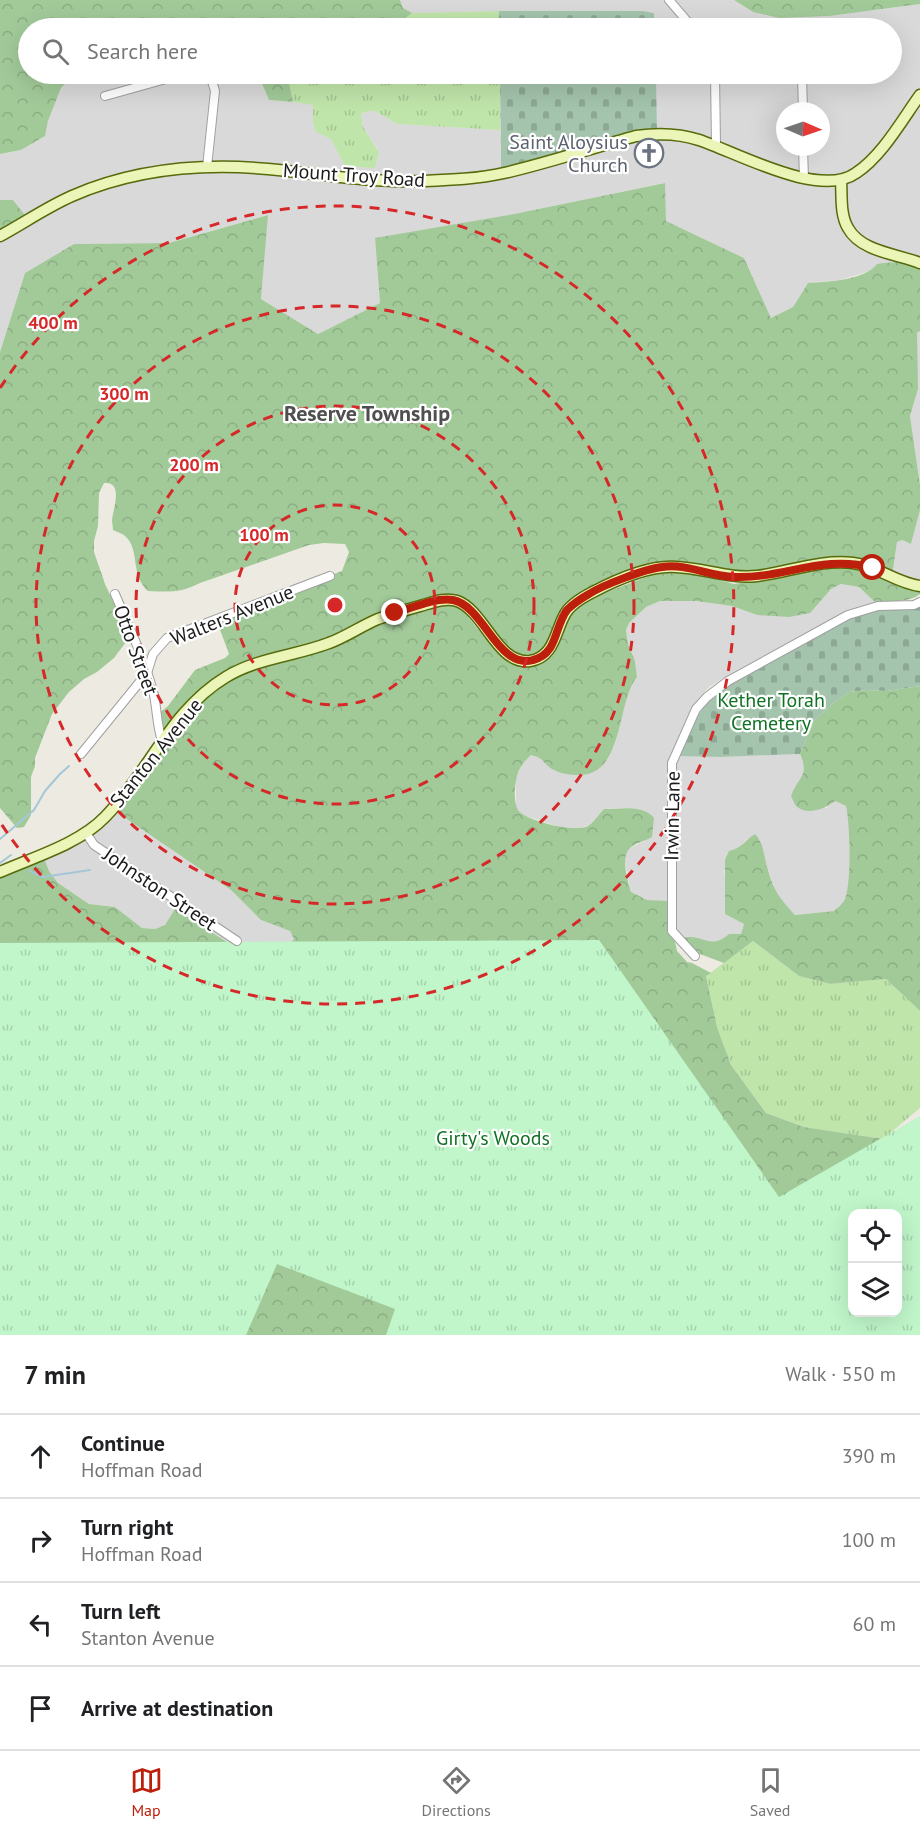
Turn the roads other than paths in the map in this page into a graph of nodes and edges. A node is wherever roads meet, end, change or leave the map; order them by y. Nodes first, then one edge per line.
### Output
1 (669, 0) edge
2 (684, 18) edge
3 (148, 84) edge
4 (213, 84) edge
5 (715, 84) edge
6 (802, 84) edge
7 (920, 95) edge
8 (105, 96) dead end
9 (803, 102) edge
10 (716, 146) junction
11 (803, 156) edge
12 (207, 166) junction
13 (804, 180) junction
14 (841, 181) junction
15 (0, 236) edge
16 (920, 263) edge
17 (330, 576) dead end
18 (920, 586) edge
19 (115, 594) dead end
20 (920, 602) edge
21 (147, 673) junction
22 (162, 741) junction
23 (81, 754) dead end
24 (86, 833) junction
25 (0, 872) edge
26 (237, 941) dead end
27 (695, 956) dead end

1 - 2 street
3 - 8 street
4 - 12 street
5 - 10 street
6 - 9 street
7 - 14 street
10 - 12 street, Mount Troy Road
10 - 13 street, Mount Troy Road
11 - 13 street
12 - 15 street, Mount Troy Road
13 - 14 street, Mount Troy Road
14 - 16 street
17 - 21 street, Walters Avenue
18 - 22 street, Stanton Avenue
19 - 21 street, Otto Street
20 - 27 street, Irwin Lane
21 - 22 street, Otto Street
21 - 23 street, Walters Avenue
22 - 24 street, Stanton Avenue
24 - 25 street, Stanton Avenue
24 - 26 street, Johnston Street

